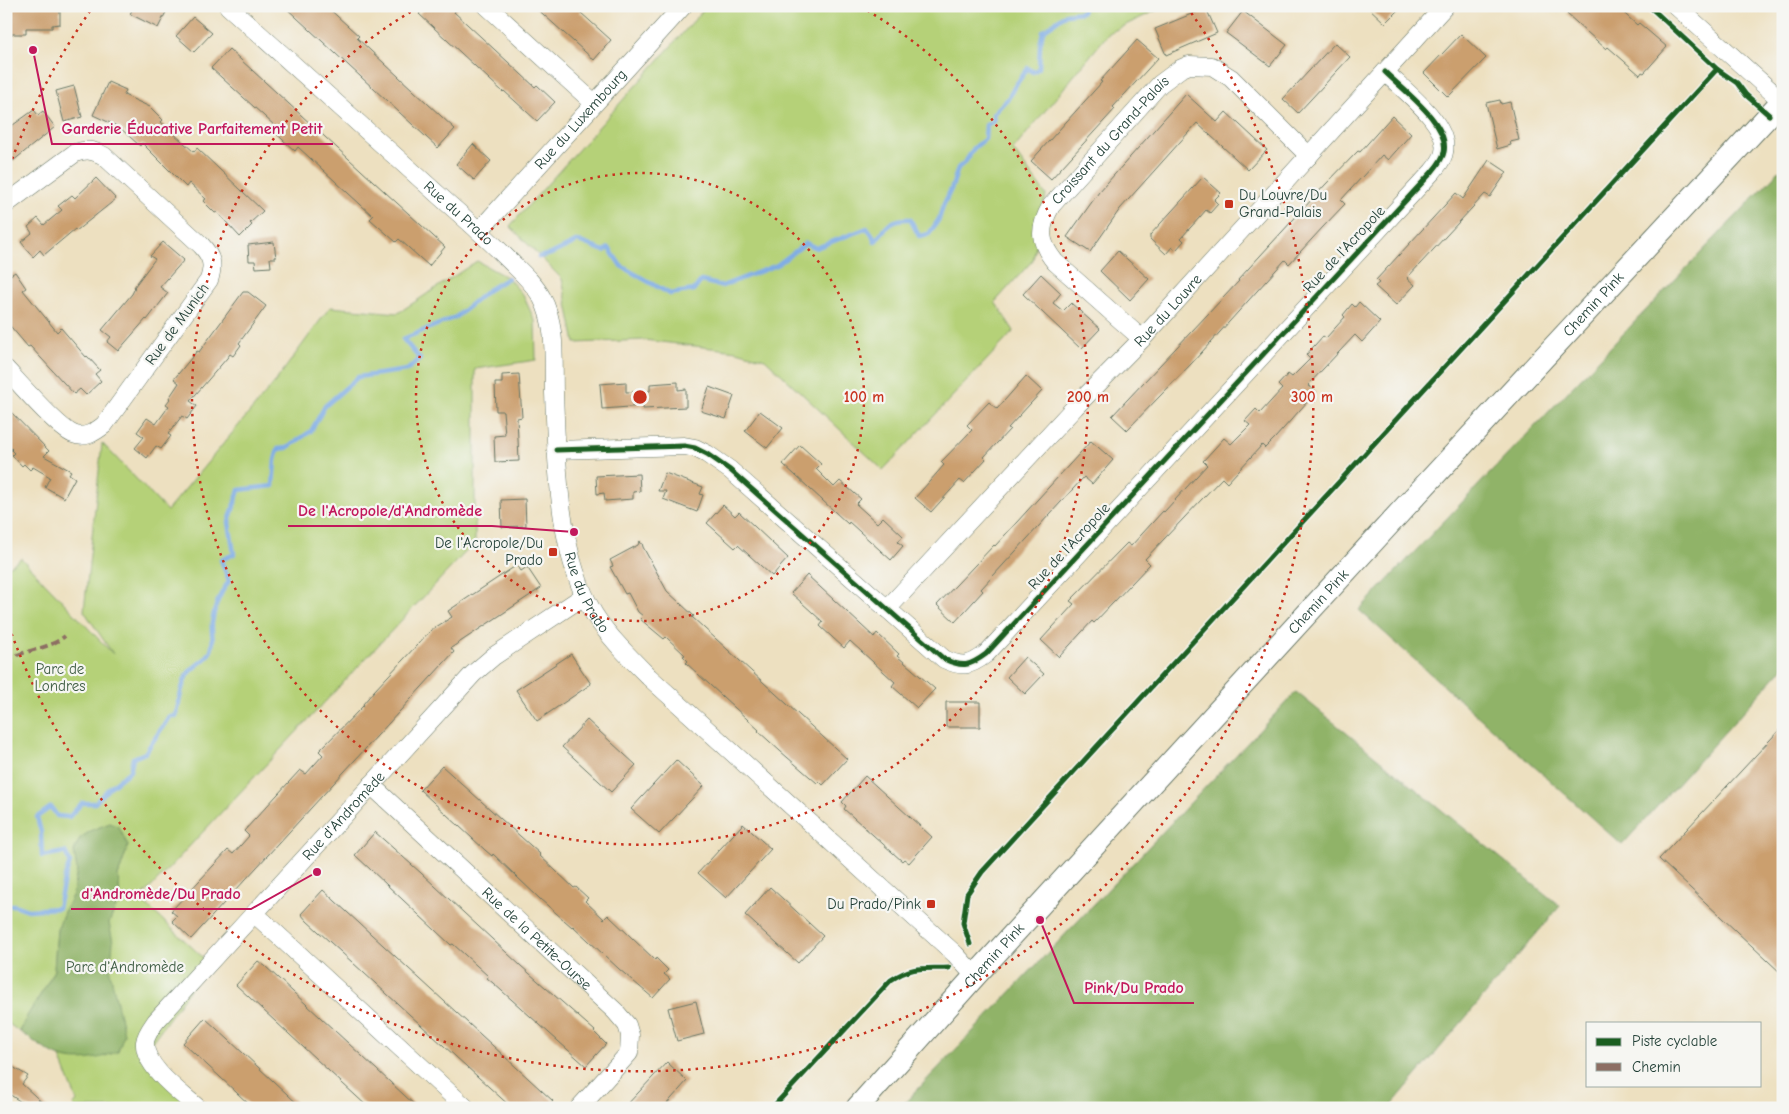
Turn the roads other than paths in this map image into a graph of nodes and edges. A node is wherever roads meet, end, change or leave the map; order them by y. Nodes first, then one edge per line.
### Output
1 (228, 6) edge
2 (486, 6) edge
3 (682, 6) edge
4 (1445, 6) edge
5 (1676, 6) edge
6 (1384, 72) junction
7 (1782, 100) edge
8 (594, 103) junction
9 (1309, 156) junction
10 (6, 204) edge
11 (479, 231) junction
12 (1142, 339) junction
13 (6, 369) edge
14 (556, 450) junction
15 (584, 596) junction
16 (887, 610) junction
17 (371, 785) junction
18 (255, 914) junction
19 (975, 976) junction
20 (198, 1108) edge
21 (466, 1108) edge
22 (579, 1108) edge
23 (857, 1108) edge

1 - 11 street, Rue du Prado
2 - 8 street
3 - 8 street, Rue du Luxembourg
4 - 6 street, Rue du Louvre
5 - 7 street
6 - 9 street, Rue du Louvre
6 - 16 street, Rue de l'Acropole
7 - 19 main road, Chemin Pink
8 - 11 street, Rue du Luxembourg
9 - 12 street, Rue du Louvre
9 - 12 street, Croissant du Grand-Palais
10 - 13 street, Rue de Munich
11 - 14 street, Rue du Prado
12 - 16 street, Rue du Louvre
14 - 15 street, Rue du Prado
14 - 16 street, Rue de l'Acropole
15 - 17 street, Rue d'Andromède
15 - 19 street, Rue du Prado
17 - 18 street, Rue d'Andromède
17 - 22 street, Rue de la Petite-Ourse
18 - 20 street, Rue d'Andromède
18 - 21 street
19 - 23 main road, Chemin Pink

